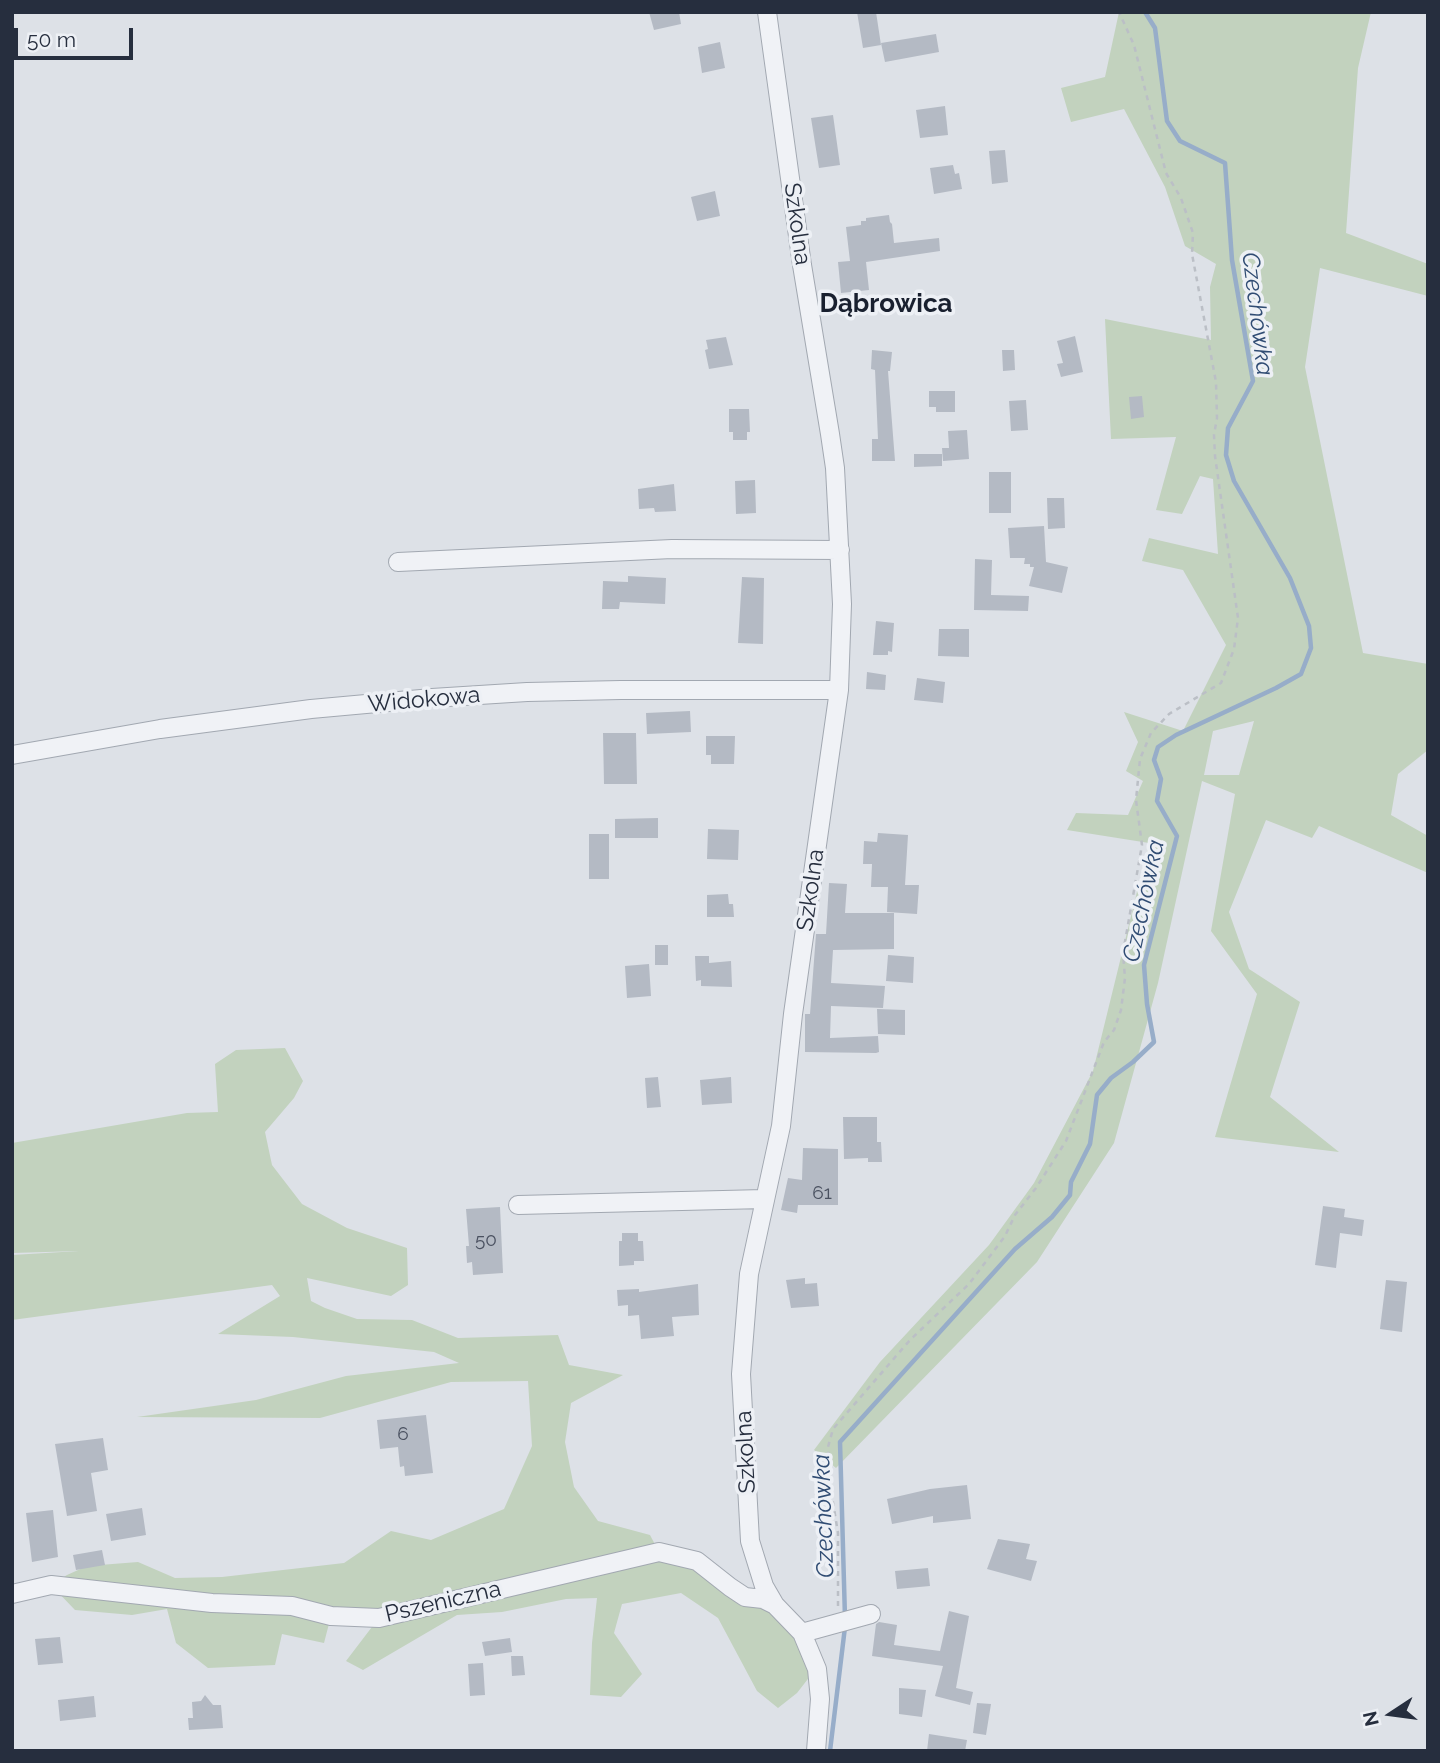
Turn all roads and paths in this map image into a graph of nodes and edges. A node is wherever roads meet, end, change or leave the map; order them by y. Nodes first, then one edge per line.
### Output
1 (767, 12) edge
2 (1119, 12) edge
3 (840, 550) junction
4 (398, 562) dead end
5 (839, 690) junction
6 (12, 755) edge
7 (764, 1199) junction
8 (518, 1205) dead end
9 (12, 1594) edge
10 (775, 1605) junction
11 (871, 1614) dead end
12 (836, 1623) junction
13 (802, 1633) junction
14 (816, 1751) edge

1 - 3 street, Szkolna
2 - 12 path
3 - 4 street
3 - 5 street, Szkolna
5 - 6 street, Widokowa
5 - 7 street, Szkolna
7 - 8 street
7 - 10 street, Szkolna
9 - 10 street, Pszeniczna
10 - 13 street, Szkolna
11 - 12 street
12 - 13 street
13 - 14 street, Szkolna

